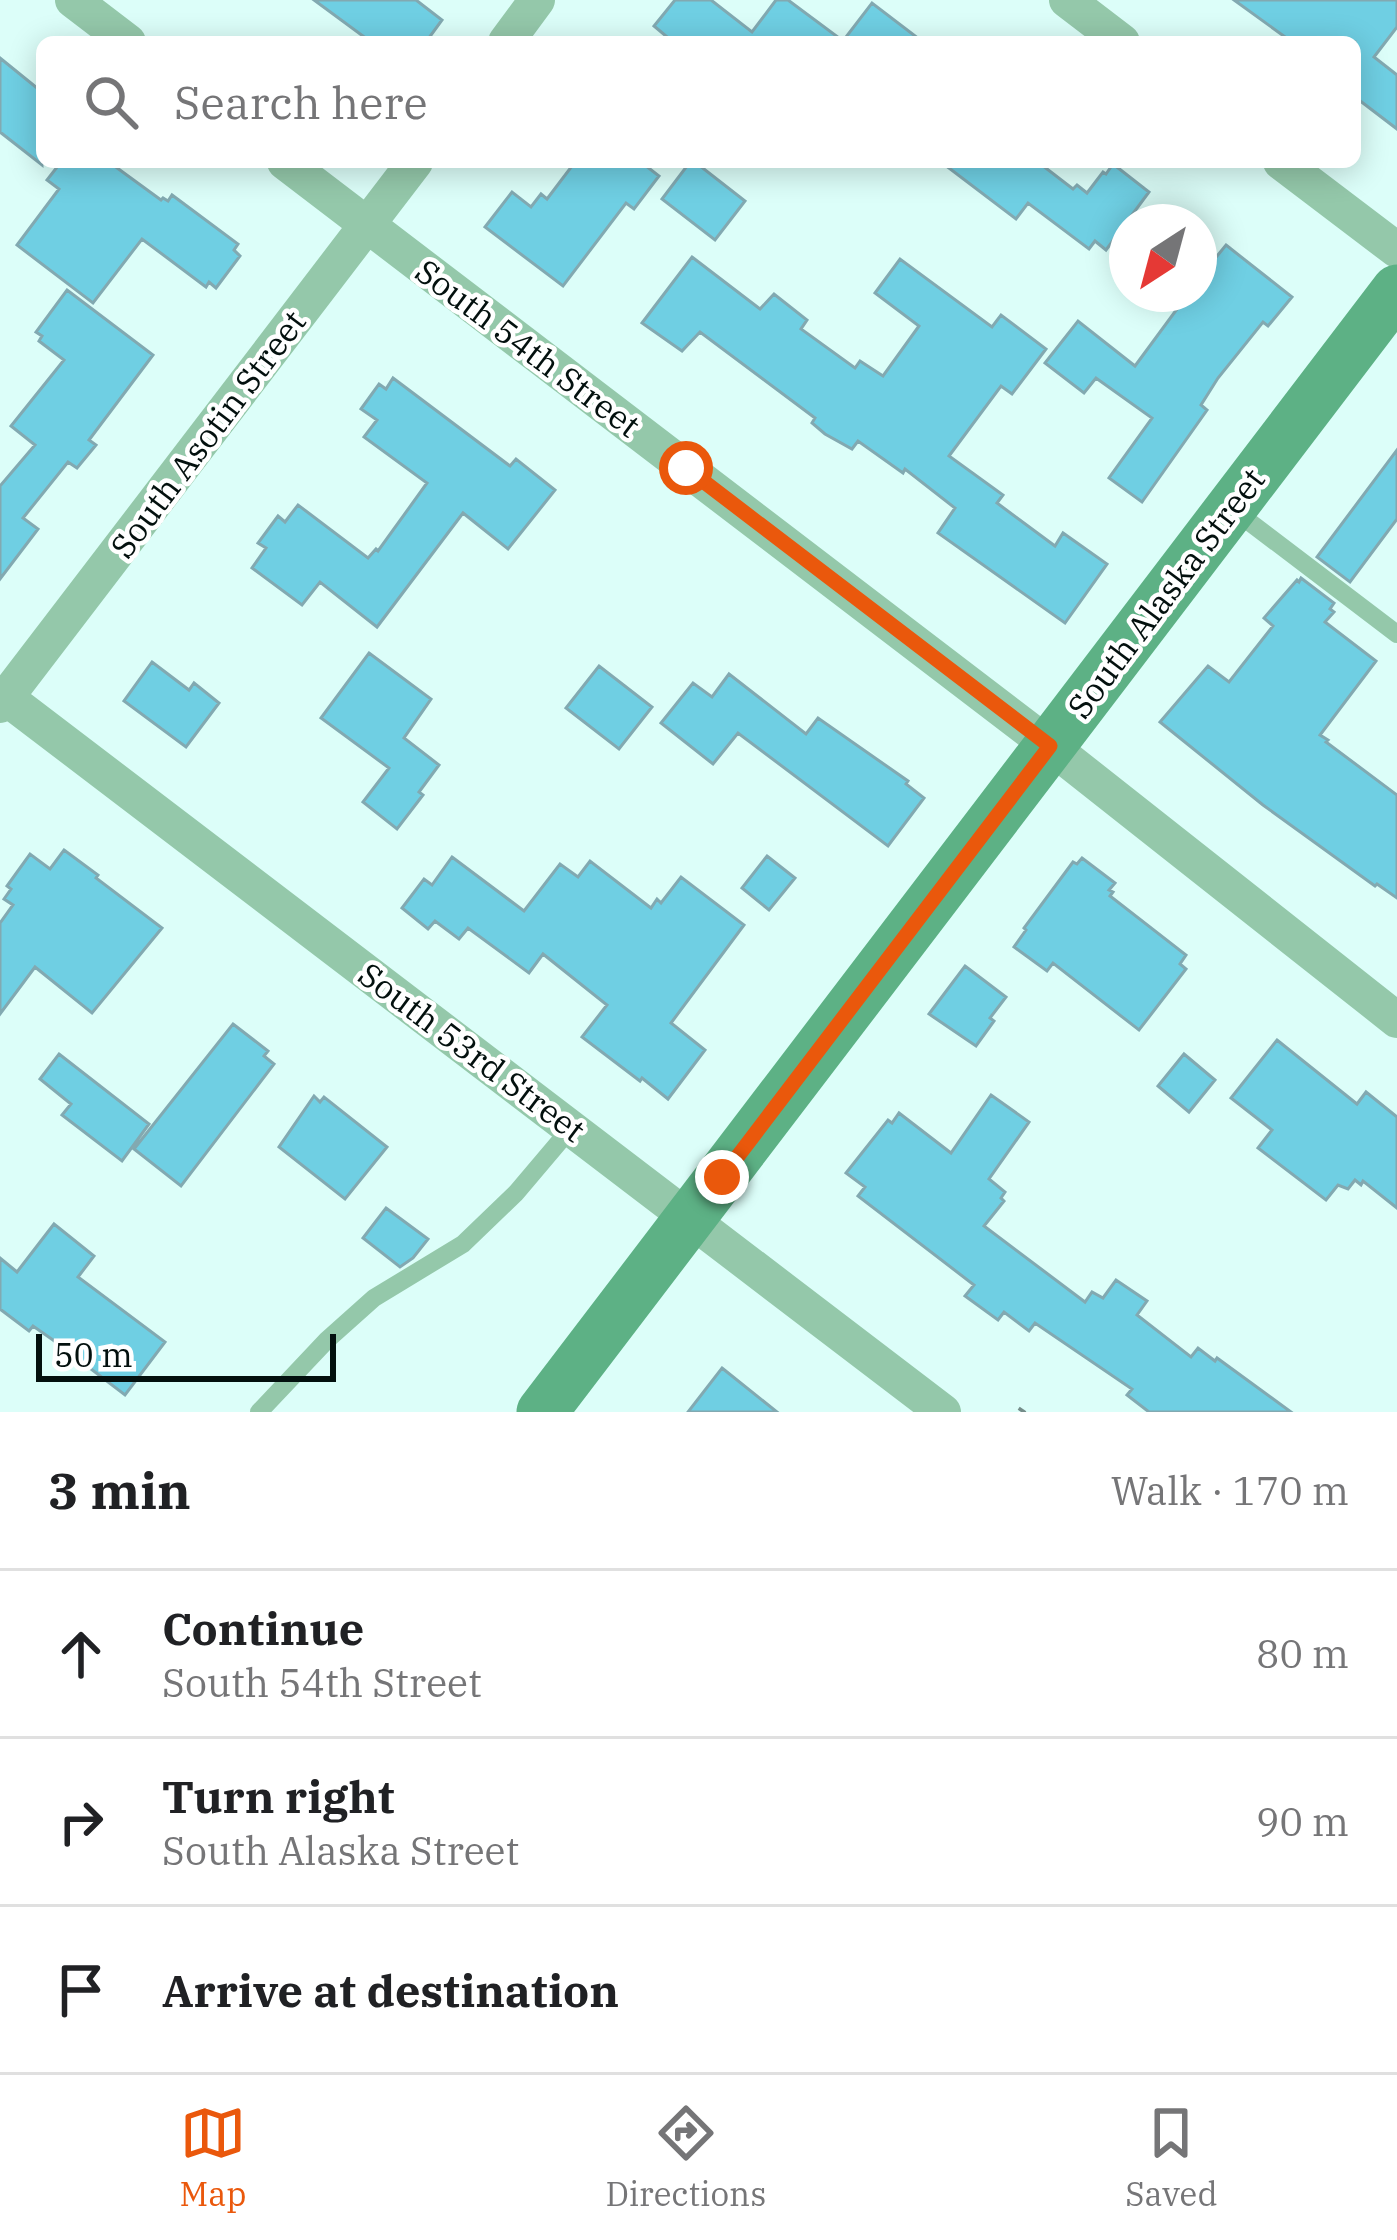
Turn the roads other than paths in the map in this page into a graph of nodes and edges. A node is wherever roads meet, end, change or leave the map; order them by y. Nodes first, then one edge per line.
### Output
1 (73, 0) edge
2 (537, 0) edge
3 (1067, 0) edge
4 (120, 36) edge
5 (510, 36) edge
6 (1114, 36) edge
7 (293, 168) edge
8 (411, 168) edge
9 (1288, 168) edge
10 (368, 225) junction
11 (1397, 250) edge
12 (1397, 290) edge
13 (1231, 508) junction
14 (1397, 634) edge
15 (2, 699) edge
16 (1050, 746) junction
17 (1397, 1020) edge
18 (572, 1128) junction
19 (690, 1219) junction
20 (259, 1412) edge
21 (542, 1412) edge
22 (943, 1412) edge

1 - 4 street
2 - 5 street
3 - 6 street
7 - 10 street, South 54th Street
8 - 10 street, South Asotin Street
9 - 11 street
10 - 15 street, South Asotin Street
10 - 16 street, South 54th Street
12 - 13 street, South Alaska Street
13 - 14 lane
13 - 16 street, South Alaska Street
15 - 18 street, South 53rd Street
16 - 17 street, South 54th Street
16 - 19 street, South Alaska Street
18 - 19 street, South 53rd Street
18 - 20 lane
19 - 21 street, South Alaska Street
19 - 22 street, South 53rd Street

